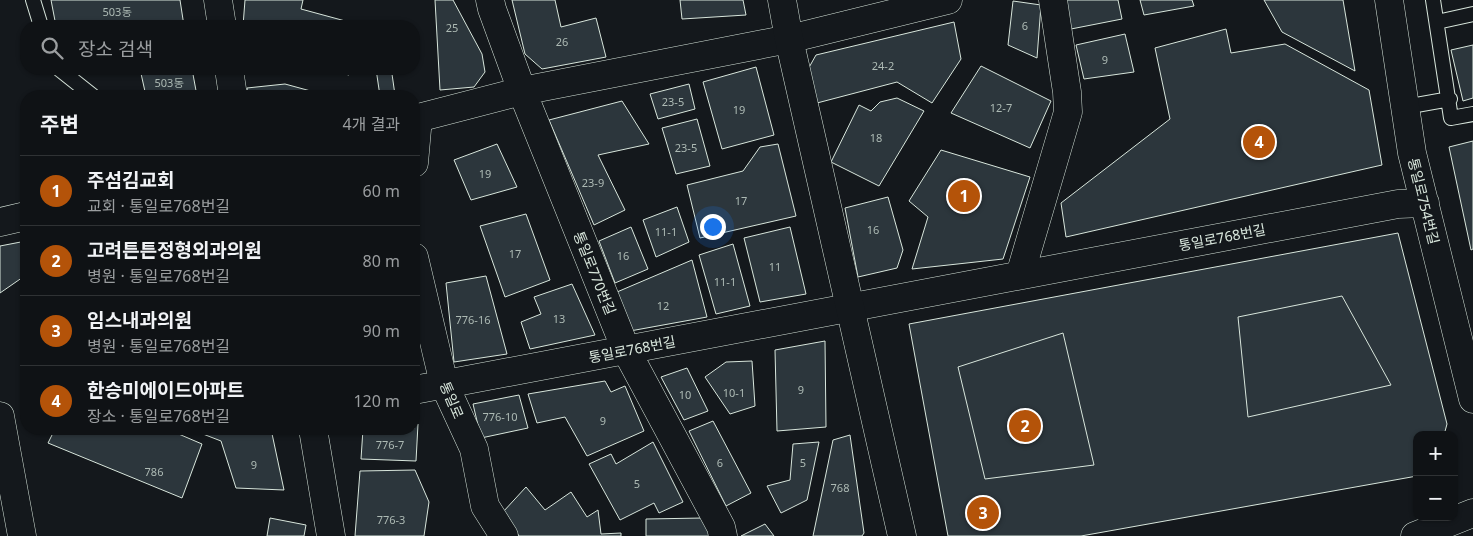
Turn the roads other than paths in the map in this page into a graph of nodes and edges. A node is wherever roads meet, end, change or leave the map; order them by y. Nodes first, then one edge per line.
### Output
1 (33, 0) edge
2 (218, 0) edge
3 (490, 0) edge
4 (782, 0) edge
5 (948, 0) edge
6 (1052, 0) edge
7 (1389, 0) edge
8 (1433, 0) edge
9 (1473, 14) edge
10 (39, 20) edge
11 (221, 20) edge
12 (1437, 22) junction
13 (789, 39) junction
14 (67, 75) edge
15 (230, 75) edge
16 (85, 90) edge
17 (232, 90) edge
18 (522, 91) junction
19 (1450, 99) junction
20 (1405, 107) junction
21 (1473, 114) edge
22 (420, 117) edge
23 (1425, 203) junction
24 (20, 217) edge
25 (0, 222) edge
26 (1020, 275) junction
27 (420, 283) edge
28 (850, 307) junction
29 (626, 350) junction
30 (444, 384) junction
31 (420, 389) edge
32 (1473, 399) edge
33 (0, 416) edge
34 (313, 435) edge
35 (1473, 513) edge
36 (22, 536) edge
37 (330, 536) edge
38 (504, 536) edge
39 (723, 536) edge
40 (902, 536) edge
41 (1415, 536) edge

1 - 10 lane
2 - 11 street
3 - 18 street, 통일로770번길
4 - 13 street
5 - 13 street
6 - 26 street
7 - 20 street, 통일로754번길
8 - 12 lane
9 - 12 lane
12 - 19 lane
13 - 18 street
13 - 28 street
14 - 16 lane
15 - 17 street
18 - 22 street
18 - 29 street, 통일로770번길
19 - 20 lane
19 - 21 lane
20 - 23 street, 통일로754번길
23 - 26 street, 통일로768번길
23 - 32 street, 통일로754번길
24 - 25 street
26 - 28 street, 통일로768번길
27 - 30 street, 통일로
28 - 29 street, 통일로768번길
28 - 40 street
29 - 30 street, 통일로768번길
29 - 39 street, 통일로770번길
30 - 31 street, 통일로768번길
30 - 38 street, 통일로
33 - 36 street
34 - 37 street
35 - 41 street

